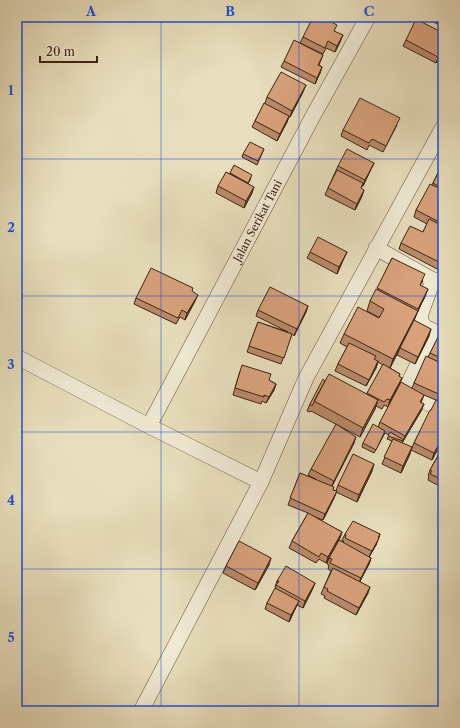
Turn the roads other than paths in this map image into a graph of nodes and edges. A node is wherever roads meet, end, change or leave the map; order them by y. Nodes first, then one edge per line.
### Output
1 (368, 17) edge
2 (443, 127) edge
3 (376, 248) junction
4 (438, 280) edge
5 (438, 334) edge
6 (17, 357) edge
7 (443, 411) edge
8 (149, 426) junction
9 (257, 480) junction
10 (141, 711) edge

1 - 8 street, Jalan Serikat Tani
2 - 3 street
3 - 4 street
3 - 9 street
4 - 5 street
5 - 7 street
6 - 8 street
8 - 9 street
9 - 10 street

